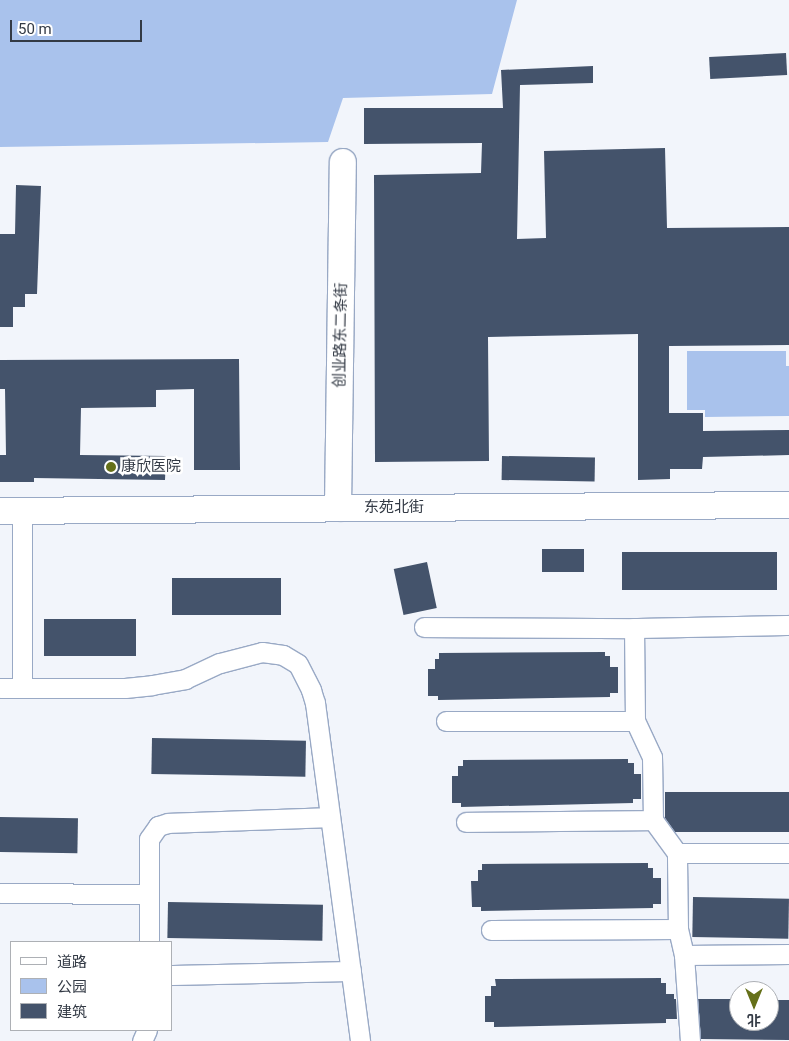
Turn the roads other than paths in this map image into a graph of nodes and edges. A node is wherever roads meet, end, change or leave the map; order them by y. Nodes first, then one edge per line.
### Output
1 (343, 162) dead end
2 (789, 505) edge
3 (338, 508) junction
4 (11, 511) edge
5 (789, 625) edge
6 (424, 627) dead end
7 (634, 628) junction
8 (0, 688) edge
9 (22, 688) junction
10 (446, 721) dead end
11 (635, 721) junction
12 (330, 817) junction
13 (653, 820) junction
14 (466, 822) dead end
15 (677, 853) junction
16 (789, 853) edge
17 (0, 893) edge
18 (149, 894) junction
19 (678, 929) junction
20 (491, 930) dead end
21 (149, 941) edge
22 (789, 954) edge
23 (684, 955) junction
24 (351, 971) junction
25 (172, 975) edge
26 (360, 1041) edge
27 (690, 1041) edge

1 - 3 main road, 创业路东二条街
2 - 3 main road, 东苑北街
3 - 4 main road, 东苑北街
4 - 9 street
5 - 7 street
6 - 7 street
7 - 11 street
8 - 9 street
9 - 12 street
10 - 11 street
11 - 13 street
12 - 18 street
12 - 24 street
13 - 14 street
13 - 15 street
15 - 16 street
15 - 19 street
17 - 18 street
18 - 21 street
19 - 20 street
19 - 23 street
22 - 23 street
23 - 27 street
24 - 25 street
24 - 26 street

